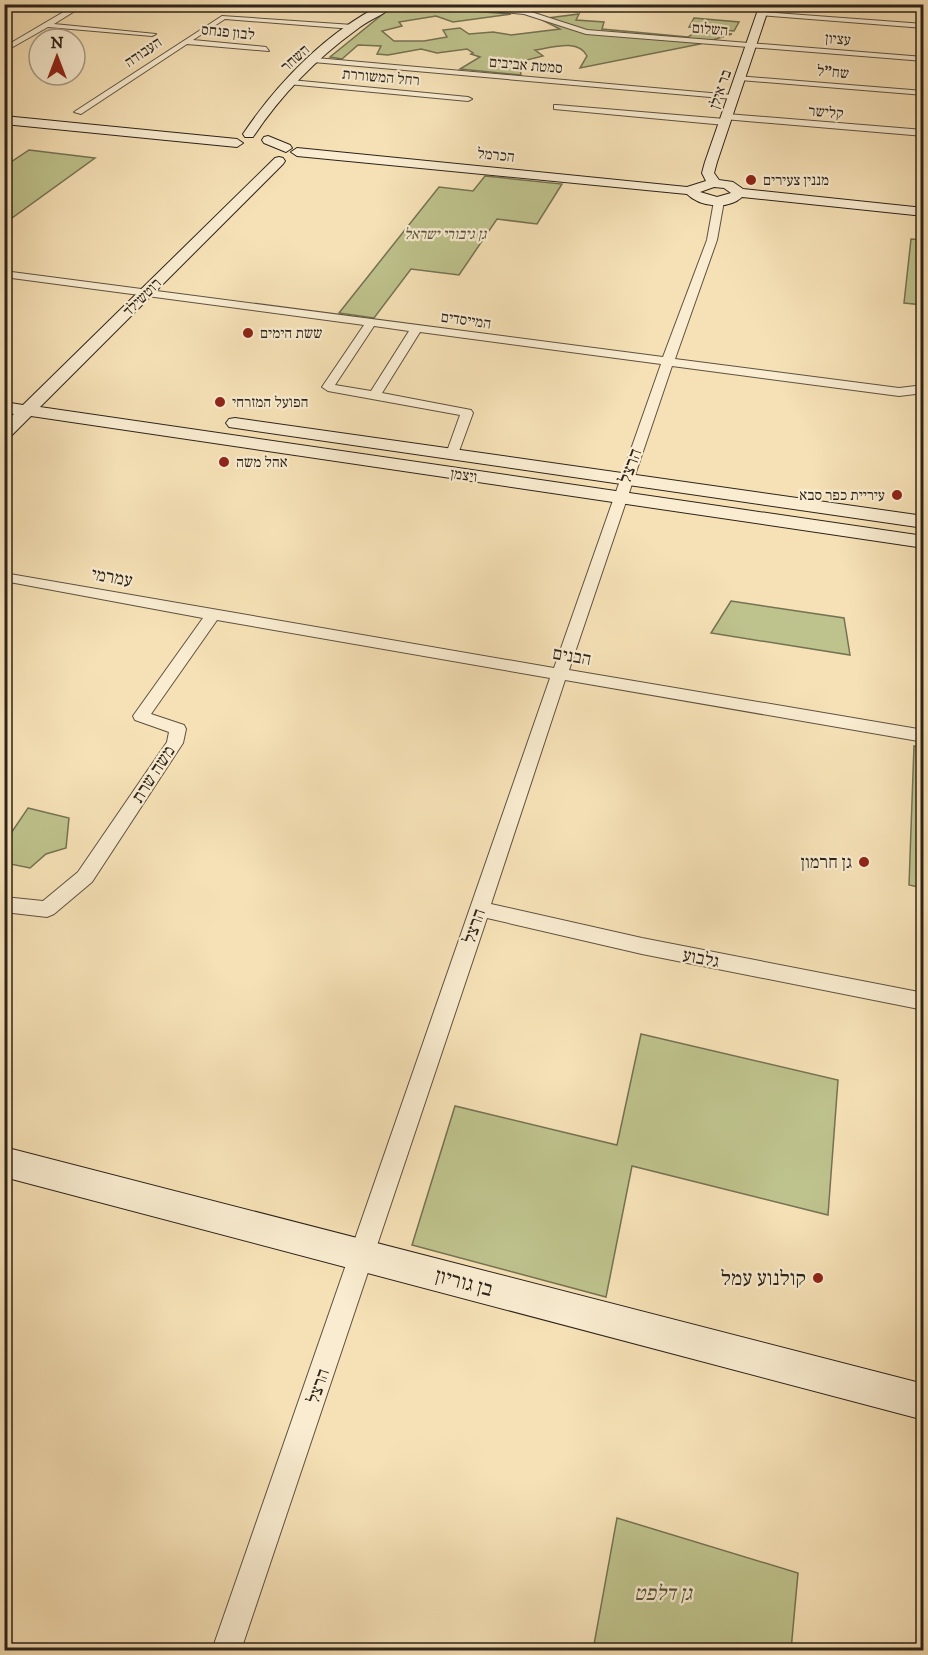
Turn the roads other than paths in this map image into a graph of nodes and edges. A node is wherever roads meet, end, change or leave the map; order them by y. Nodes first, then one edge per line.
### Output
1 (83, 4) edge
2 (141, 4) edge
3 (397, 4) edge
4 (420, 4) edge
5 (390, 5) edge
6 (375, 7) edge
7 (192, 8) dead end
8 (504, 8) edge
9 (763, 9) edge
10 (46, 25) junction
11 (924, 26) edge
12 (353, 27) junction
13 (152, 34) dead end
14 (187, 42) junction
15 (751, 45) junction
16 (266, 49) dead end
17 (4, 50) edge
18 (924, 59) edge
19 (316, 60) junction
20 (740, 78) junction
21 (291, 82) junction
22 (924, 93) edge
23 (733, 97) junction
24 (468, 99) dead end
25 (557, 107) dead end
26 (78, 112) dead end
27 (4, 120) edge
28 (726, 120) junction
29 (924, 133) edge
30 (249, 134) junction
31 (237, 143) junction
32 (274, 151) junction
33 (714, 183) junction
34 (692, 191) junction
35 (739, 193) junction
36 (719, 201) junction
37 (924, 212) edge
38 (4, 274) edge
39 (146, 292) junction
40 (370, 322) junction
41 (416, 328) junction
42 (668, 362) junction
43 (924, 389) edge
44 (4, 390) edge
45 (43, 395) junction
46 (374, 396) junction
47 (4, 407) edge
48 (27, 410) junction
49 (4, 433) edge
50 (452, 454) junction
51 (625, 479) junction
52 (619, 497) junction
53 (924, 522) edge
54 (924, 542) edge
55 (4, 577) edge
56 (213, 615) junction
57 (559, 674) junction
58 (924, 736) edge
59 (4, 904) edge
60 (480, 909) junction
61 (924, 1002) edge
62 (4, 1162) edge
63 (363, 1256) junction
64 (924, 1402) edge
65 (226, 1650) edge

1 - 10 street
2 - 7 street
3 - 5 street, השחר
4 - 8 street, השלום
5 - 6 street, השחר
6 - 12 street, השחר
8 - 15 street, השלום
9 - 11 street
9 - 15 street, בר אילן
10 - 13 street
10 - 17 street
12 - 14 street, העבודה
12 - 19 street, השחר
14 - 16 street, לבון פנחס
14 - 26 street, העבודה
15 - 18 street, עציון
15 - 20 street, בר אילן
19 - 21 street, השחר
19 - 23 street, סמטת אביבים
20 - 22 street, שח"ל
20 - 23 street, בר אילן
21 - 24 street, רחל המשוררת
21 - 30 street, השחר
23 - 28 street, בר אילן
25 - 28 street
27 - 31 street
28 - 29 street, קלישר
28 - 33 street, בר אילן
30 - 31 street, השחר
30 - 32 street
31 - 32 street
32 - 34 street, הכרמל
32 - 39 street, רוטשילד
33 - 34 street
33 - 35 street
34 - 36 street
35 - 36 street
35 - 37 street
36 - 42 street, הרצל
38 - 39 street, המייסדים
39 - 40 street, המייסדים
39 - 45 street, רוטשילד
40 - 41 street, המייסדים
40 - 46 street
41 - 42 street, המייסדים
41 - 46 street
42 - 43 street, המייסדים
42 - 51 street, הרצל
44 - 45 street, ויצמן
45 - 48 street, רוטשילד
45 - 50 street, ויצמן
46 - 50 street
47 - 48 street, ויצמן
48 - 49 street, רוטשילד
48 - 52 street, ויצמן
50 - 51 street, ויצמן
51 - 52 street, הרצל
51 - 53 street, ויצמן
52 - 54 street, ויצמן
52 - 57 street, הרצל
55 - 56 street, עמרמי
56 - 57 street, הבנים
56 - 59 street, משה שרת
57 - 58 street, הבנים
57 - 60 street, הרצל
60 - 61 street, גלבוע
60 - 63 street, הרצל
62 - 63 street, בן גוריון
63 - 64 street, בן גוריון
63 - 65 street, הרצל

